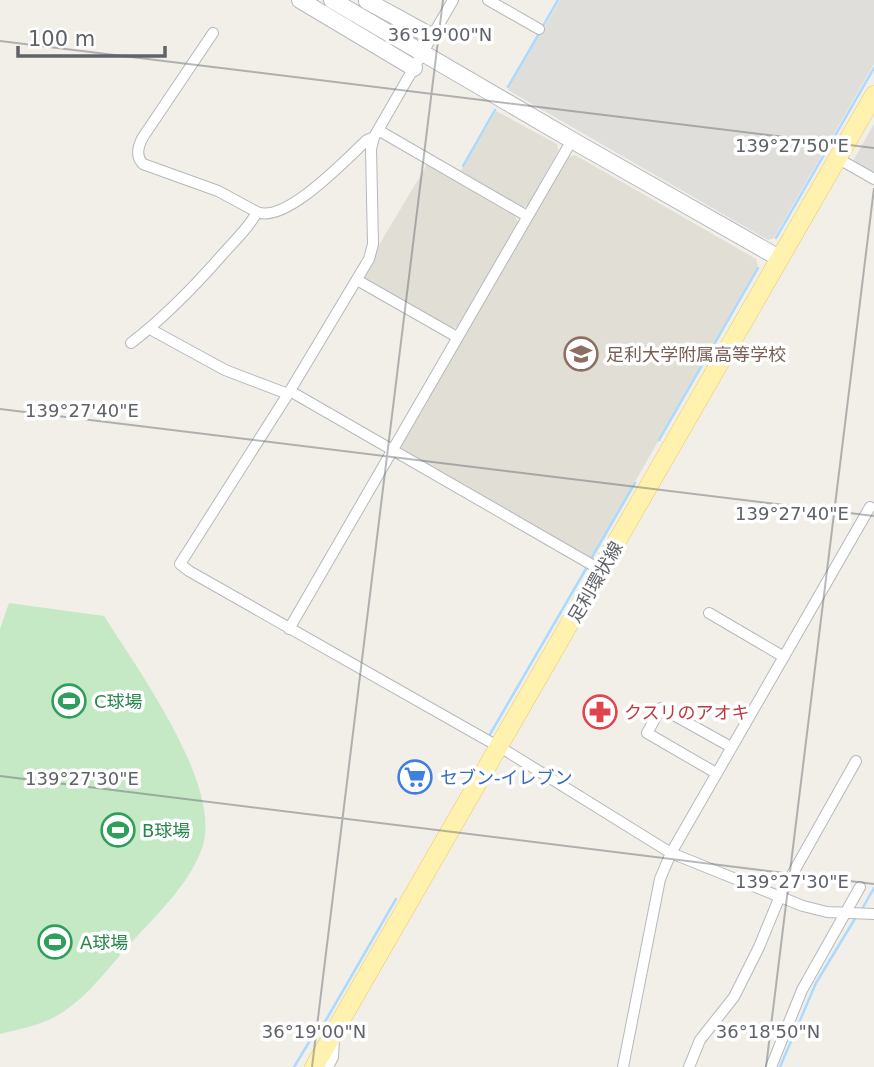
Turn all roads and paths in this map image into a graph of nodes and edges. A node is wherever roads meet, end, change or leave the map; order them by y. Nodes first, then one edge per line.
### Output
1 (300, 0) edge
2 (332, 0) edge
3 (365, 0) edge
4 (453, 0) edge
5 (488, 0) edge
6 (539, 29) dead end
7 (213, 33) dead end
8 (431, 36) junction
9 (422, 53) junction
10 (414, 68) junction
11 (874, 95) edge
12 (376, 134) junction
13 (572, 140) junction
14 (837, 158) junction
15 (874, 179) edge
16 (257, 212) junction
17 (527, 216) junction
18 (779, 258) junction
19 (357, 280) junction
20 (150, 329) junction
21 (457, 337) junction
22 (131, 343) dead end
23 (289, 392) junction
24 (391, 449) junction
25 (870, 507) dead end
26 (601, 570) junction
27 (709, 613) dead end
28 (289, 629) junction
29 (784, 657) junction
30 (730, 747) junction
31 (499, 748) junction
32 (856, 761) dead end
33 (716, 773) junction
34 (671, 853) junction
35 (860, 887) dead end
36 (780, 896) junction
37 (848, 912) junction
38 (869, 913) edge
39 (321, 1062) edge
40 (303, 1067) edge
41 (623, 1067) edge
42 (689, 1067) edge
43 (771, 1067) edge

1 - 10 street
2 - 9 street
3 - 8 street
4 - 8 street
5 - 6 street
7 - 16 street
8 - 9 street
9 - 10 street
9 - 13 street
10 - 12 street
11 - 14 main road, 足利環状線
12 - 16 street
12 - 17 street
12 - 19 street
13 - 17 street
13 - 18 street
14 - 15 street
14 - 18 main road, 足利環状線
16 - 20 street
17 - 21 street
18 - 26 main road, 足利環状線
19 - 21 street
19 - 23 street
20 - 22 street
20 - 23 street
21 - 24 street
23 - 24 street
23 - 28 street
24 - 26 street
24 - 28 street
25 - 29 street
26 - 31 main road, 足利環状線
27 - 29 street
28 - 31 street
29 - 30 street
30 - 33 street
30 - 33 street
31 - 34 street
31 - 39 main road, 足利環状線
32 - 36 street
33 - 34 street
34 - 36 street
34 - 41 street
35 - 37 street
36 - 37 street
36 - 42 street
37 - 38 street
37 - 43 street
39 - 40 street

